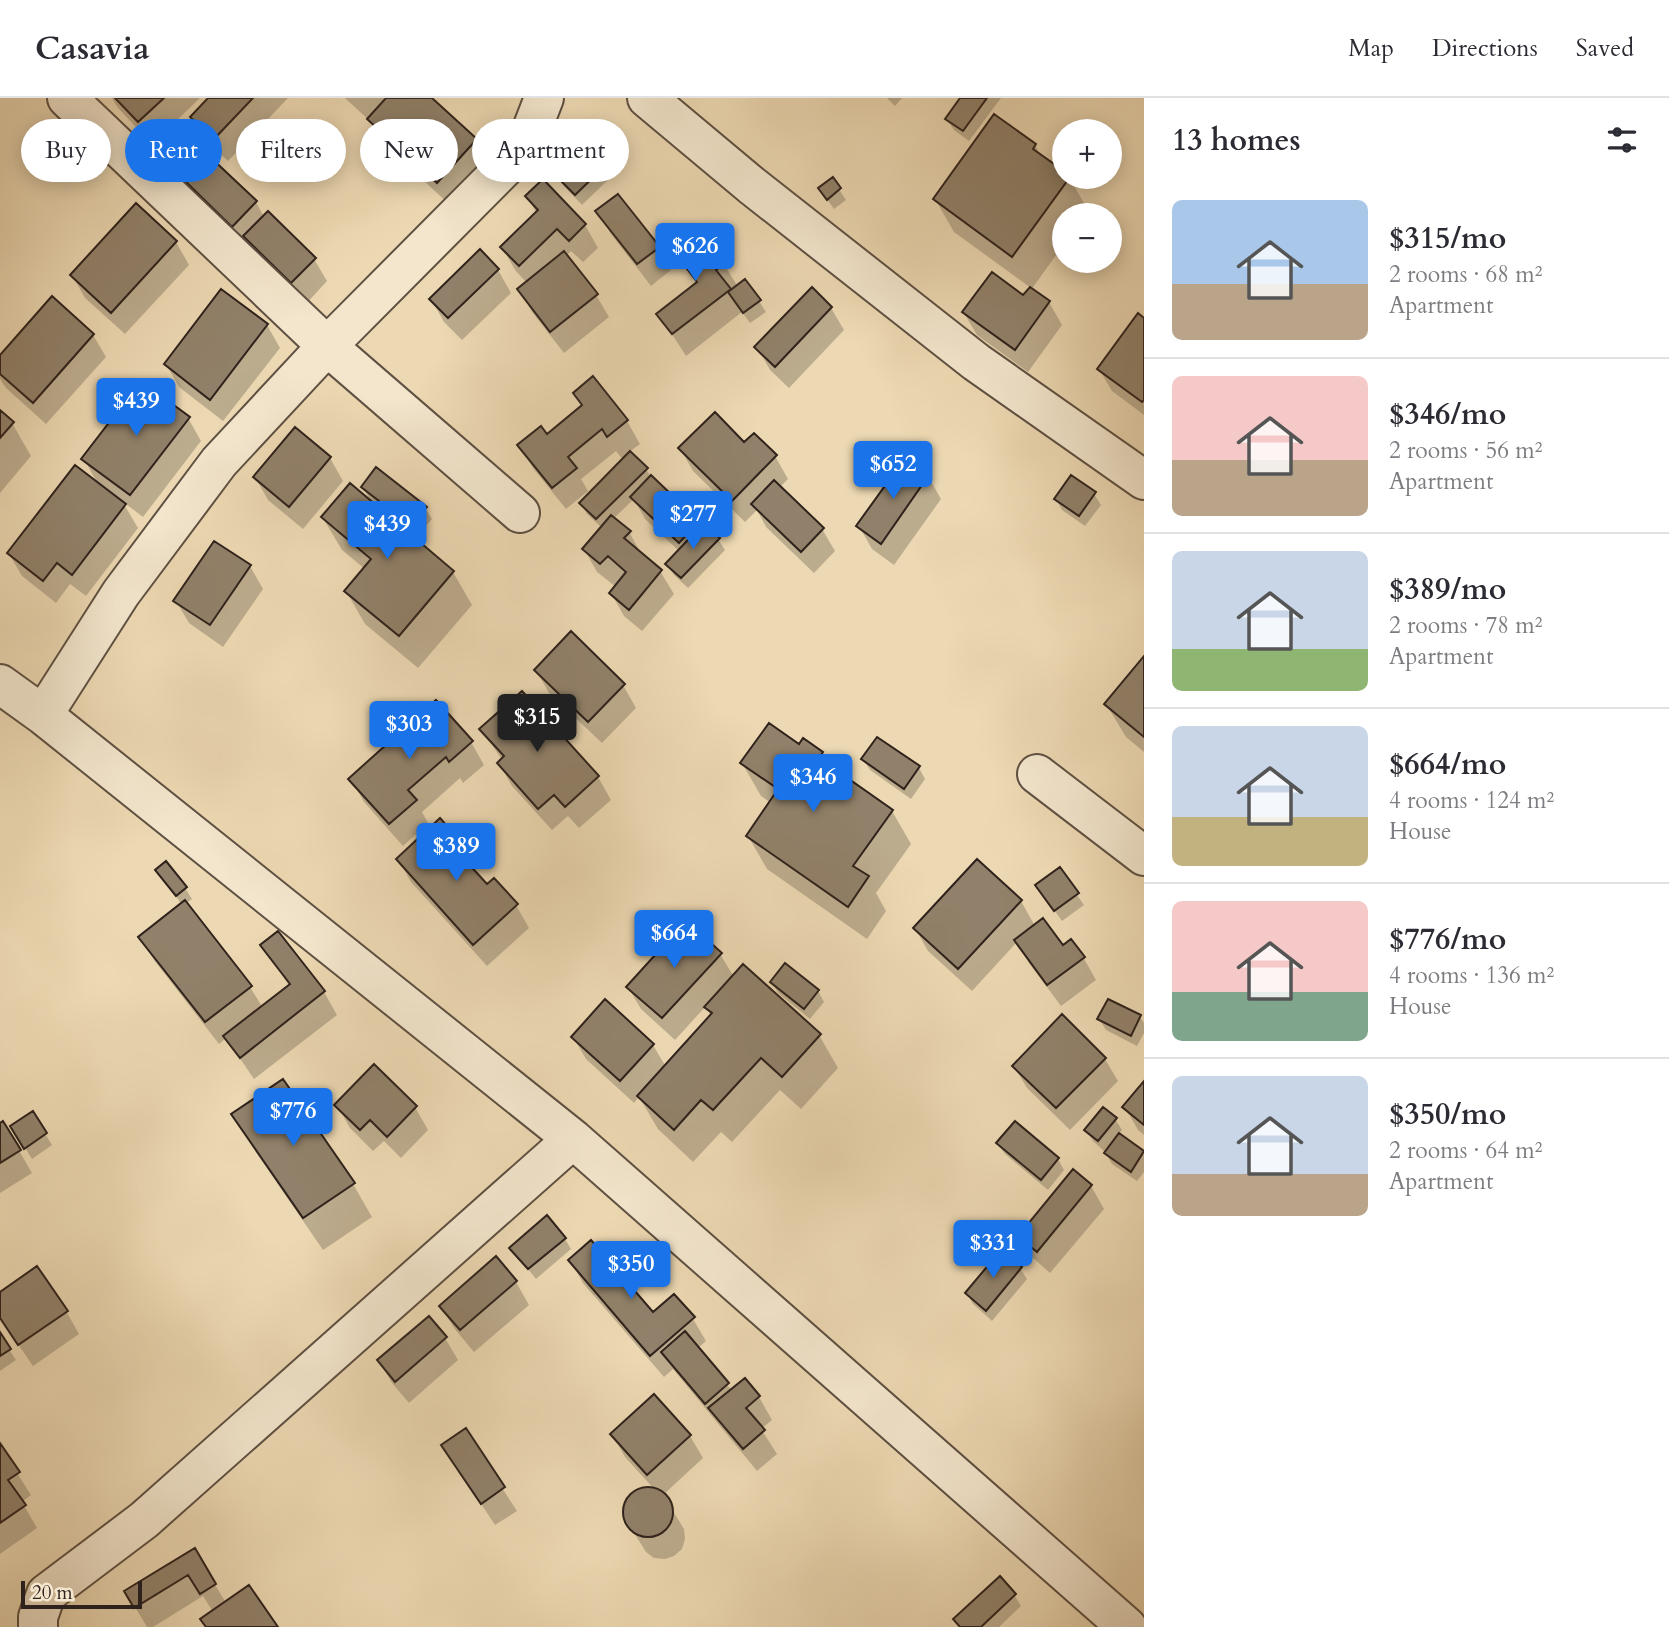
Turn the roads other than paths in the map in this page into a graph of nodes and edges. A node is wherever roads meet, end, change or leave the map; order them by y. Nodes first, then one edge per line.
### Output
1 (67, 98) edge
2 (544, 98) edge
3 (647, 98) edge
4 (327, 346) junction
5 (1144, 480) edge
6 (520, 513) dead end
7 (0, 684) edge
8 (43, 715) junction
9 (1037, 774) dead end
10 (1144, 856) edge
11 (573, 1139) junction
12 (38, 1627) edge
13 (1127, 1627) edge

1 - 4 street
2 - 4 street
3 - 5 street
4 - 6 street
4 - 8 street
7 - 8 street
8 - 11 street
9 - 10 street
11 - 12 street
11 - 13 street

